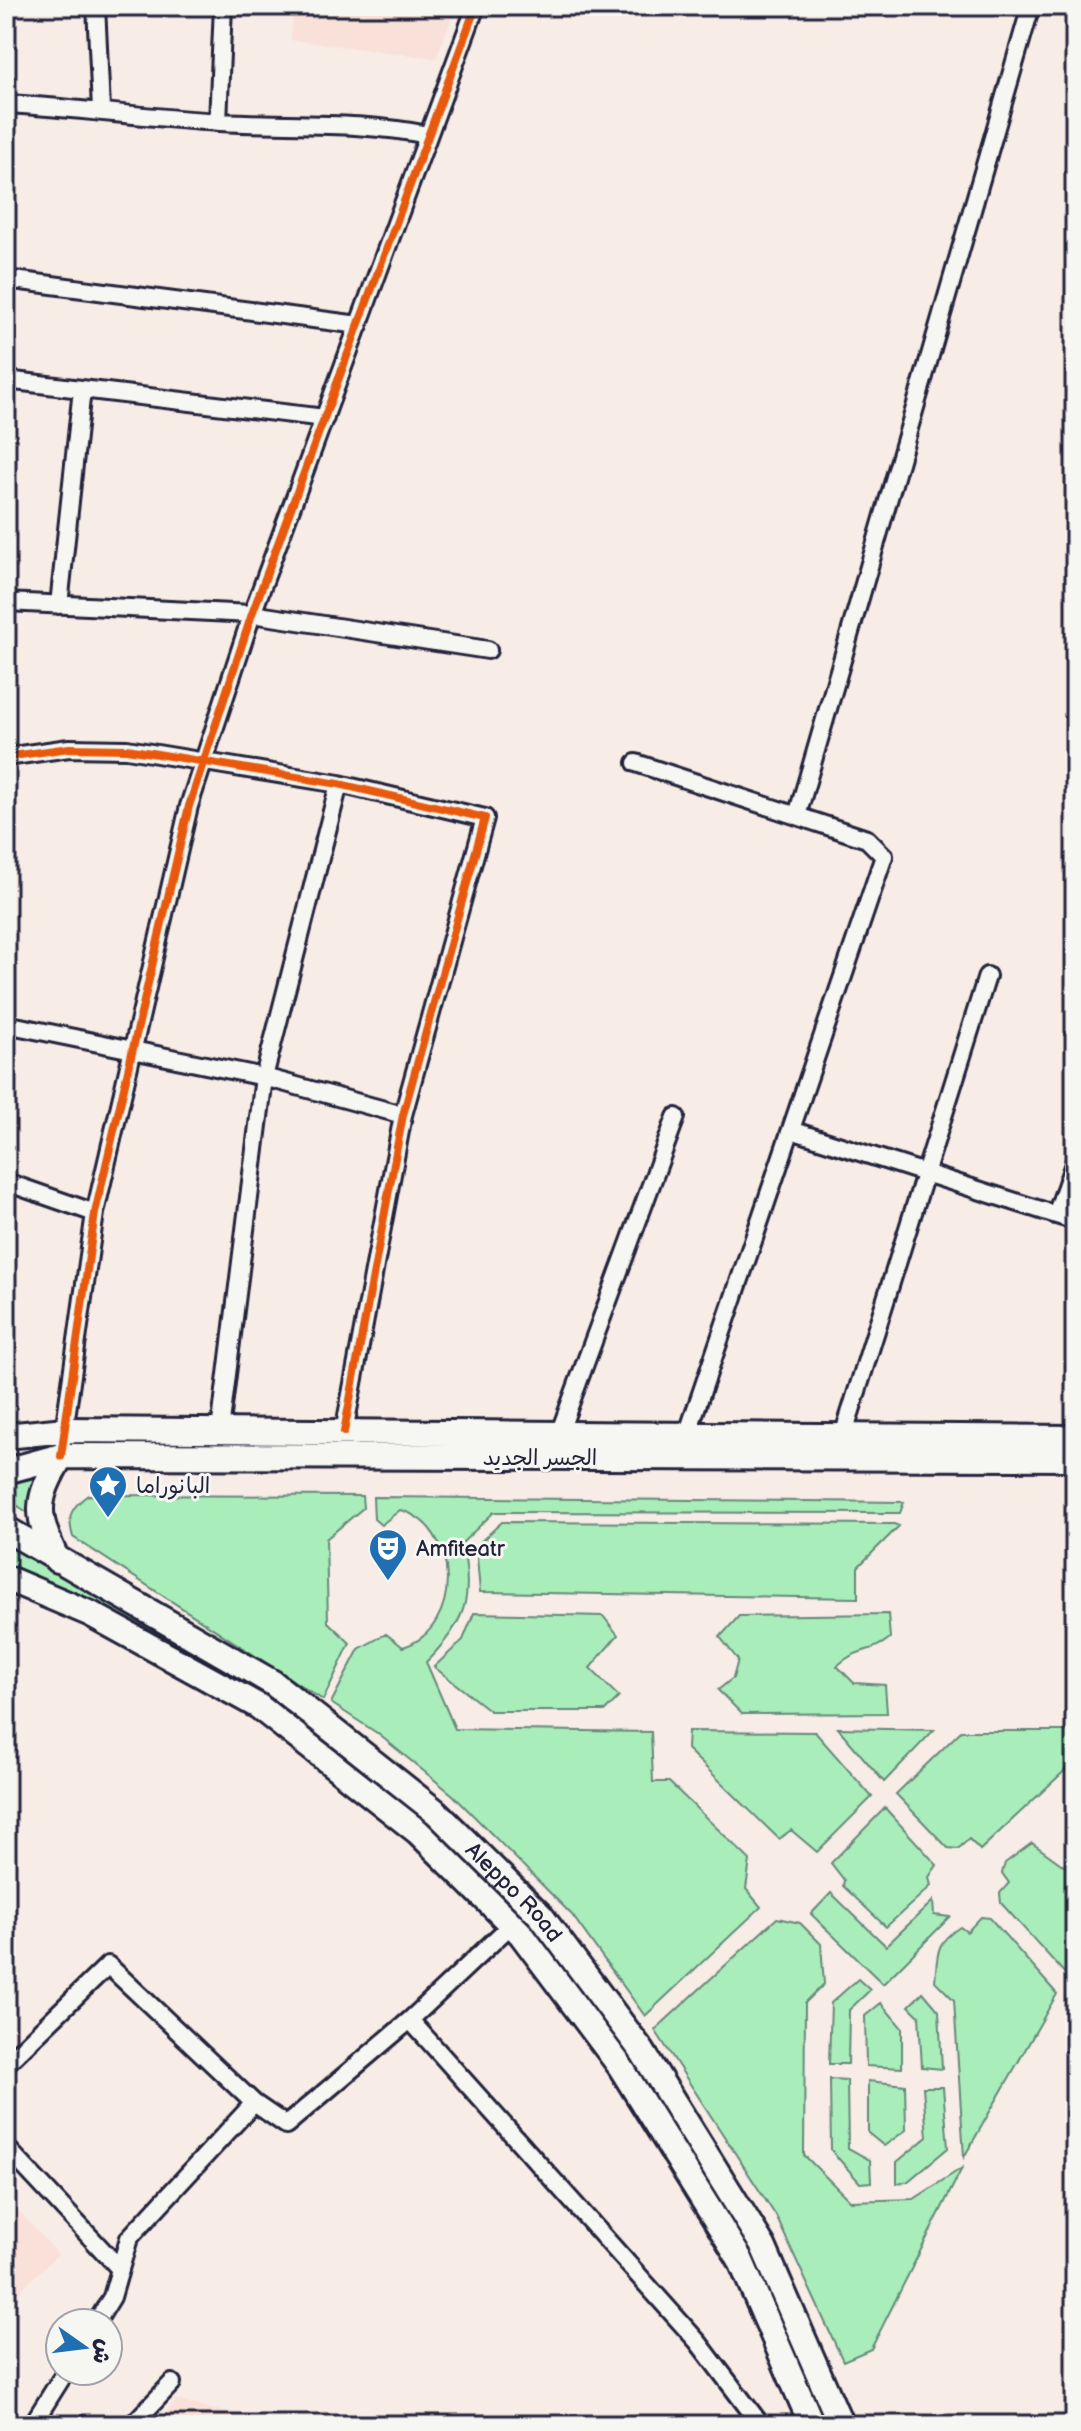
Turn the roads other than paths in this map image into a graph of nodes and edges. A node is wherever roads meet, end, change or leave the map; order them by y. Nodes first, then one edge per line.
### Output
1 (96, 6) edge
2 (223, 6) edge
3 (476, 6) edge
4 (1031, 6) edge
5 (6, 104) edge
6 (101, 109) junction
7 (218, 122) junction
8 (428, 135) junction
9 (6, 279) edge
10 (359, 325) junction
11 (6, 380) edge
12 (82, 389) junction
13 (325, 418) junction
14 (6, 602) edge
15 (59, 605) junction
16 (252, 614) junction
17 (488, 650) dead end
18 (6, 757) edge
19 (204, 760) junction
20 (636, 763) dead end
21 (339, 784) junction
22 (797, 816) junction
23 (987, 976) dead end
24 (6, 1024) edge
25 (132, 1052) junction
26 (264, 1077) junction
27 (403, 1115) junction
28 (676, 1117) dead end
29 (791, 1130) junction
30 (1075, 1161) edge
31 (925, 1174) junction
32 (6, 1182) edge
33 (95, 1213) junction
34 (1056, 1215) junction
35 (1075, 1221) edge
36 (65, 1430) junction
37 (220, 1431) junction
38 (344, 1432) junction
39 (559, 1434) junction
40 (687, 1435) junction
41 (6, 1436) edge
42 (843, 1436) junction
43 (1075, 1438) edge
44 (61, 1456) junction
45 (1075, 1458) edge
46 (6, 1471) edge
47 (6, 1529) edge
48 (57, 1560) junction
49 (6, 1578) edge
50 (512, 1924) junction
51 (410, 2020) junction
52 (6, 2064) edge
53 (254, 2103) junction
54 (6, 2147) edge
55 (120, 2269) junction
56 (106, 2307) edge
57 (172, 2383) dead end
58 (56, 2387) edge
59 (32, 2425) edge
60 (132, 2425) edge
61 (761, 2425) edge
62 (812, 2425) edge
63 (841, 2425) edge

1 - 6 street
2 - 7 street
3 - 8 street
4 - 22 street
5 - 6 street
6 - 7 street
7 - 8 street
8 - 10 street
9 - 10 street
10 - 13 street
11 - 12 street
12 - 13 street
12 - 15 street
13 - 16 street
14 - 15 street
15 - 16 street
16 - 17 street
16 - 19 street
18 - 19 street
19 - 21 street
19 - 25 street
20 - 22 street
21 - 26 street
21 - 27 street
22 - 29 street
23 - 31 street
24 - 25 street
25 - 26 street
25 - 33 street
26 - 27 street
26 - 37 street
27 - 38 street
28 - 39 street
29 - 31 street
29 - 40 street
30 - 34 street
31 - 34 street
31 - 42 street
32 - 33 street
33 - 36 street
34 - 35 street
36 - 37 main road, الجسر الجديد
36 - 41 main road, الجسر الجديد
36 - 44 street
37 - 38 main road, الجسر الجديد
38 - 39 main road, الجسر الجديد
39 - 40 main road, الجسر الجديد
40 - 42 main road, الجسر الجديد
42 - 43 main road, الجسر الجديد
44 - 45 main road, الجسر الجديد
44 - 46 main road, الجسر الجديد
44 - 48 main road
47 - 48 main road, Aleppo Road
48 - 63 main road, Aleppo Road
49 - 50 main road, Aleppo Road
50 - 51 street
50 - 62 main road, Aleppo Road
51 - 53 street
51 - 61 street
52 - 53 street
53 - 55 street
54 - 55 street
55 - 56 street
57 - 60 street
58 - 59 street

